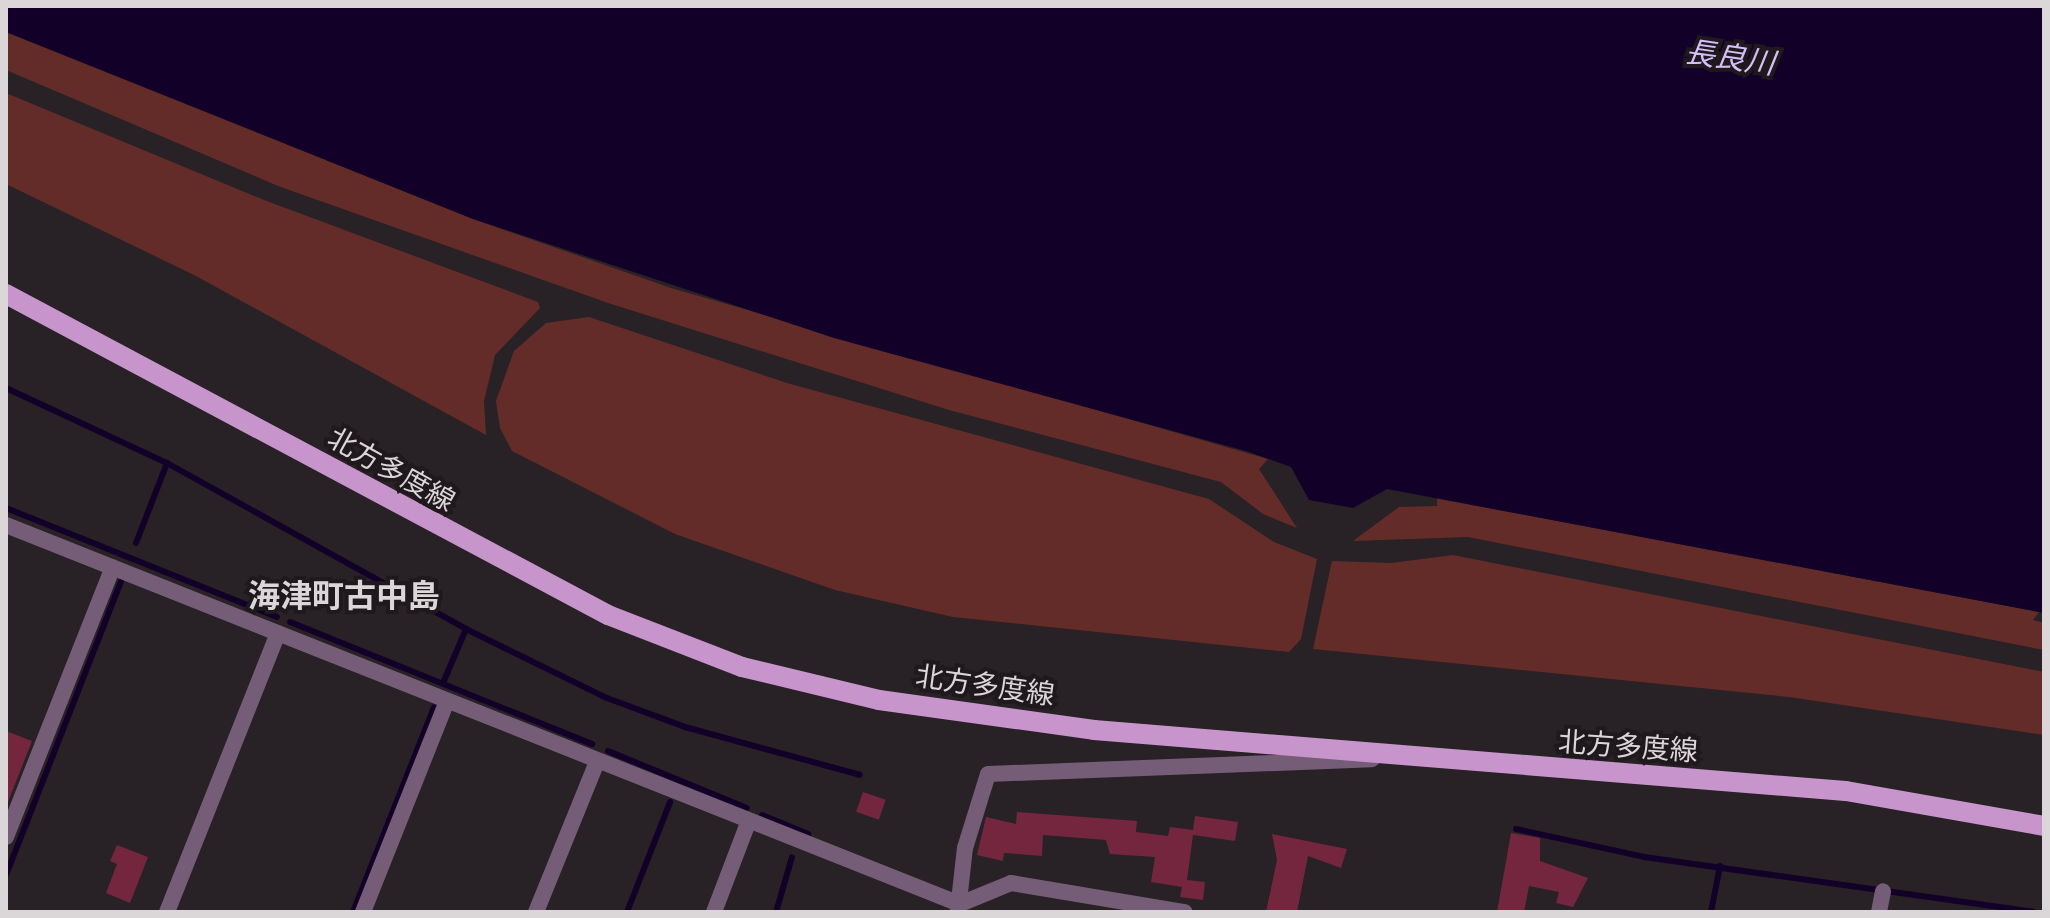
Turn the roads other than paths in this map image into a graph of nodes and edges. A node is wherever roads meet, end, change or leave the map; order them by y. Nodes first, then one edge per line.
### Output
1 (6, 294) edge
2 (6, 525) edge
3 (113, 567) junction
4 (278, 633) junction
5 (447, 701) junction
6 (1388, 757) junction
7 (597, 762) junction
8 (748, 823) junction
9 (2044, 826) edge
10 (6, 837) edge
11 (1883, 891) dead end
12 (959, 908) edge
13 (167, 912) edge
14 (363, 912) edge
15 (536, 912) edge
16 (714, 912) edge
17 (1185, 912) edge
18 (1879, 912) edge

1 - 6 main road, 北方多度線
2 - 3 street
3 - 4 street
3 - 10 street
4 - 5 street
4 - 13 street
5 - 7 street
5 - 14 street
6 - 9 main road, 北方多度線
6 - 12 street
7 - 8 street
7 - 15 street
8 - 12 street
8 - 16 street
11 - 18 street
12 - 17 street

